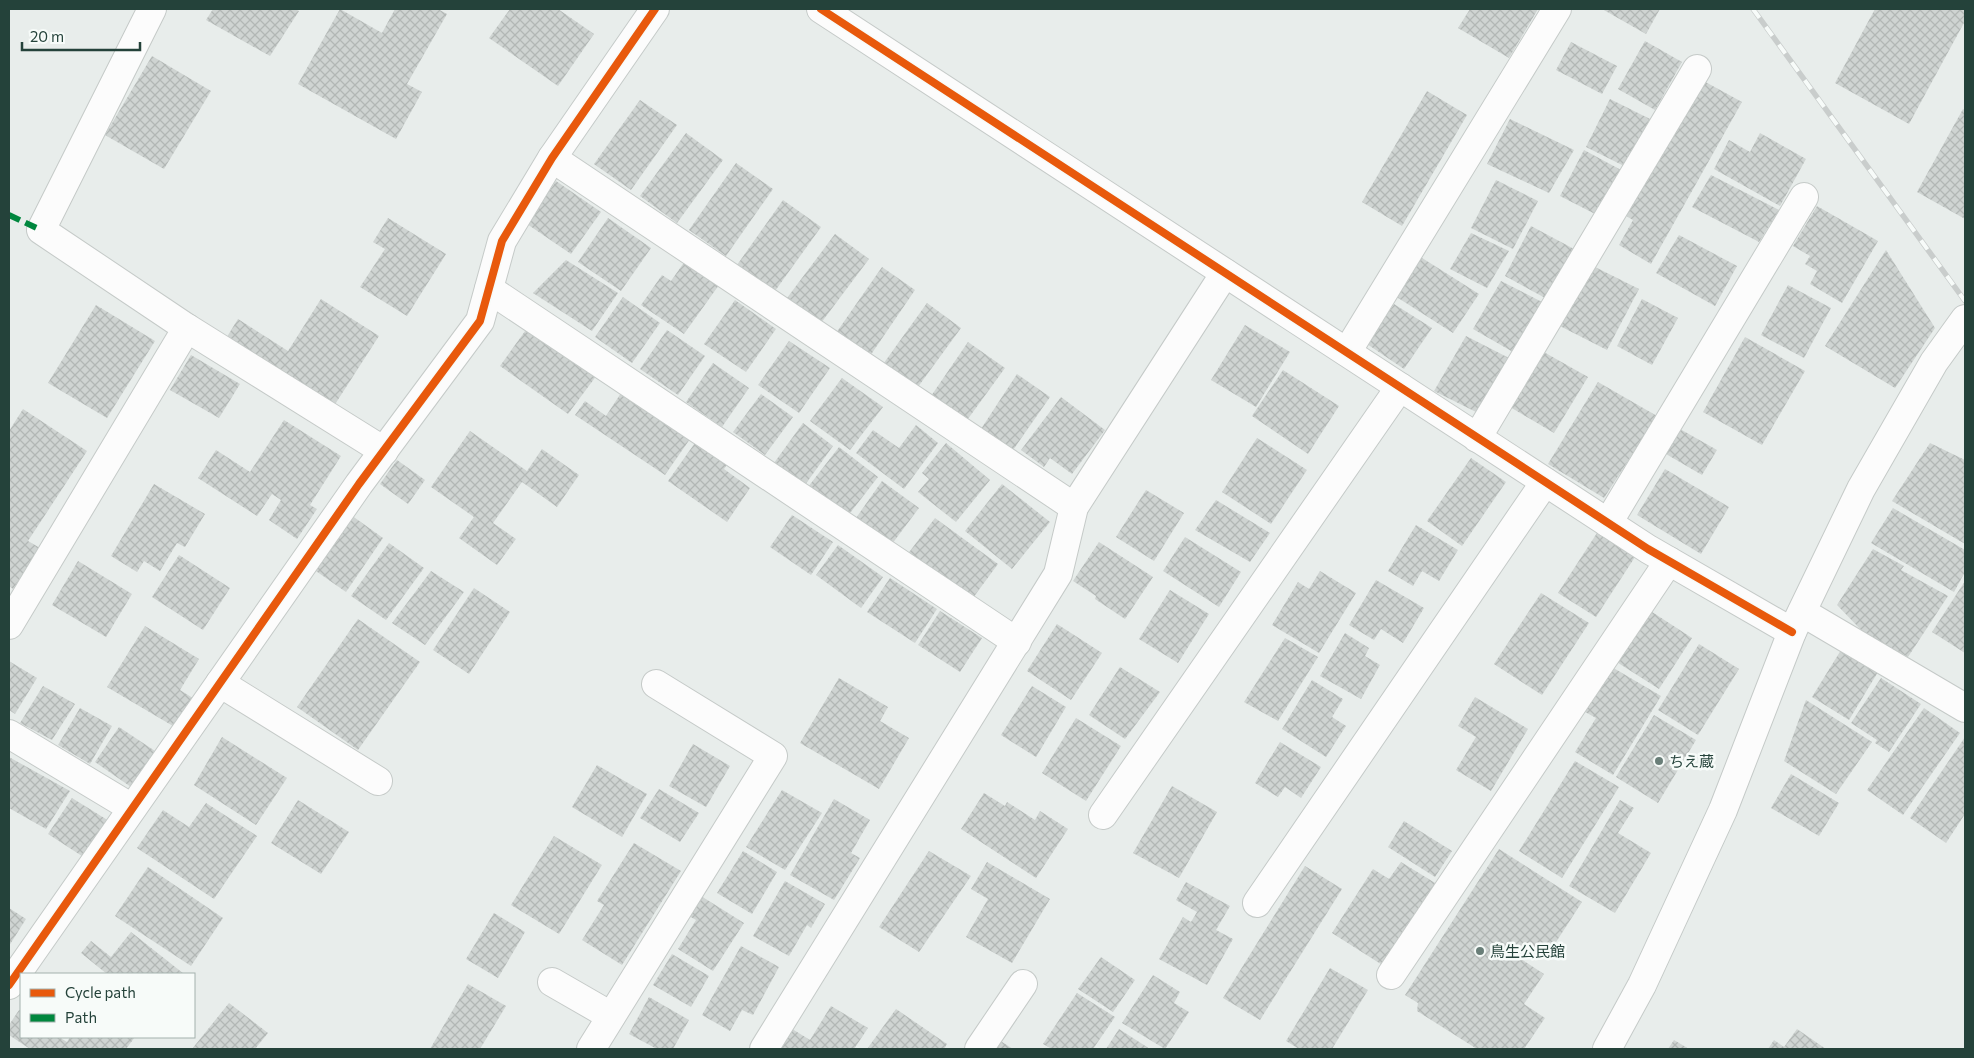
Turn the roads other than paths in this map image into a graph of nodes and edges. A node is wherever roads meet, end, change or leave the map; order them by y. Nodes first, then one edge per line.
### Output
1 (152, 9) edge
2 (655, 9) edge
3 (821, 9) edge
4 (1557, 9) edge
5 (1696, 69) dead end
6 (552, 158) junction
7 (1804, 197) dead end
8 (1225, 273) junction
9 (489, 290) junction
10 (1965, 319) edge
11 (188, 328) junction
12 (1346, 352) junction
13 (1400, 387) junction
14 (1477, 438) junction
15 (384, 451) junction
16 (1545, 482) junction
17 (1074, 506) junction
18 (1608, 523) junction
19 (1669, 561) junction
20 (1797, 622) junction
21 (9, 625) edge
22 (1016, 642) junction
23 (220, 683) junction
24 (656, 684) dead end
25 (1965, 708) edge
26 (9, 734) edge
27 (378, 781) dead end
28 (132, 808) junction
29 (1103, 815) dead end
30 (1257, 903) dead end
31 (1391, 975) dead end
32 (552, 982) dead end
33 (1023, 984) dead end
34 (9, 985) edge
35 (611, 1016) junction
36 (591, 1049) edge
37 (764, 1049) edge
38 (979, 1049) edge
39 (1607, 1049) edge

1 - 11 street
2 - 6 street
3 - 8 street
4 - 12 street
5 - 14 street
6 - 9 street
6 - 17 street
7 - 18 street
8 - 12 street
8 - 17 street
9 - 15 street
9 - 22 street
10 - 20 street
11 - 15 street
11 - 21 street
12 - 13 street
13 - 14 street
13 - 29 street
14 - 16 street
15 - 23 street
16 - 18 street
16 - 30 street
17 - 22 street
18 - 19 street
19 - 20 street
19 - 31 street
20 - 25 street
20 - 39 street
22 - 37 street
23 - 27 street
23 - 28 street
24 - 35 street
26 - 28 street
28 - 34 street
32 - 35 street
33 - 38 street
35 - 36 street

